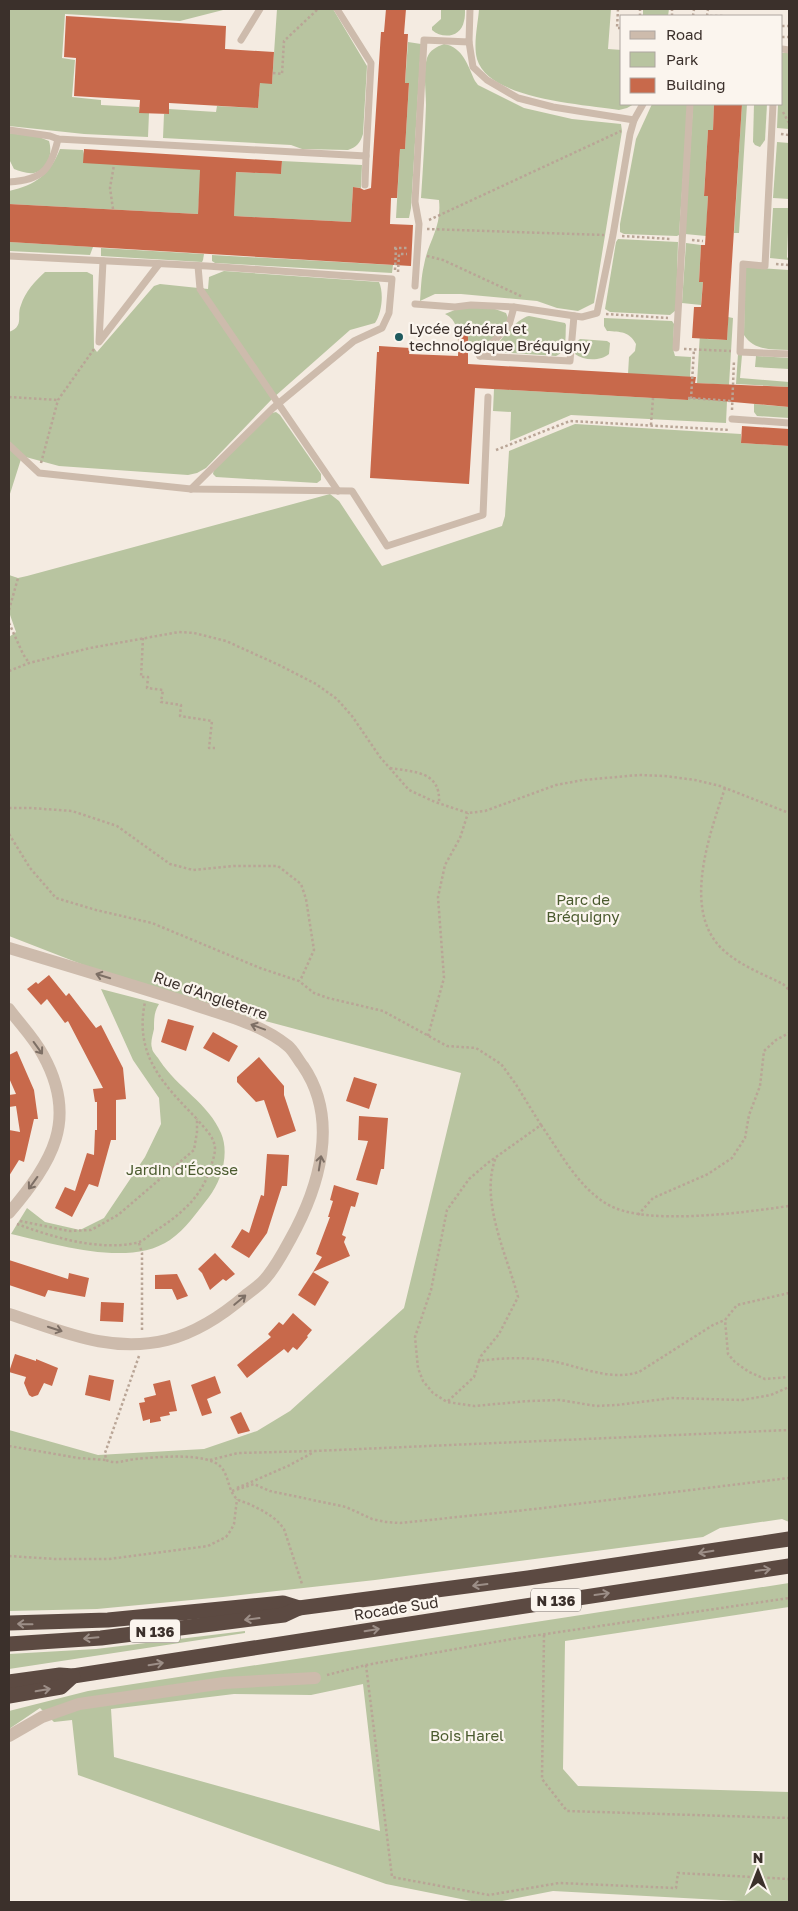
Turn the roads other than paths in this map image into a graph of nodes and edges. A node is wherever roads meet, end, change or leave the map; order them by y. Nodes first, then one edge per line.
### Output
1 (260, 9) edge
2 (337, 9) edge
3 (470, 9) edge
4 (241, 40) dead end
5 (469, 42) junction
6 (642, 105) edge
7 (690, 105) edge
8 (773, 105) edge
9 (633, 123) junction
10 (9, 130) edge
11 (58, 139) junction
12 (366, 156) junction
13 (9, 182) edge
14 (365, 185) dead end
15 (9, 256) edge
16 (103, 261) junction
17 (159, 264) junction
18 (198, 266) junction
19 (415, 286) dead end
20 (414, 304) dead end
21 (514, 307) junction
22 (574, 316) junction
23 (676, 348) road end
24 (789, 354) edge
25 (488, 397) dead end
26 (279, 404) junction
27 (732, 419) road end
28 (789, 423) edge
29 (9, 445) edge
30 (191, 488) junction
31 (338, 491) junction
32 (9, 948) edge
33 (9, 1009) edge
34 (13, 1216) edge
35 (9, 1314) edge
36 (789, 1539) edge
37 (789, 1566) edge
38 (299, 1608) junction
39 (9, 1623) edge
40 (9, 1644) edge
41 (73, 1676) junction
42 (315, 1678) road end
43 (9, 1682) edge
44 (9, 1696) edge
45 (9, 1736) edge

1 - 4 lane
2 - 12 lane
3 - 5 lane
5 - 9 lane
5 - 19 lane
6 - 9 lane
7 - 23 lane
8 - 24 lane
9 - 22 lane
10 - 11 lane
11 - 12 lane
11 - 13 lane
12 - 14 lane
15 - 16 lane
16 - 17 lane
16 - 17 lane
17 - 18 lane
18 - 26 lane
18 - 26 lane
20 - 21 lane
21 - 22 lane
21 - 22 lane
25 - 31 lane
26 - 30 lane
26 - 31 lane
27 - 28 lane
29 - 30 lane
30 - 31 lane
35 -> 32 street, Rue d'Angleterre
33 -> 34 street
36 -> 38 highway, Rocade Sud / N 136
41 -> 37 highway, Rocade Sud / N 136
38 -> 39 highway
38 -> 40 highway, Rocade Sud / N 136
41 - 43 highway, Rocade Sud / N 136
44 -> 41 highway
42 - 45 street

